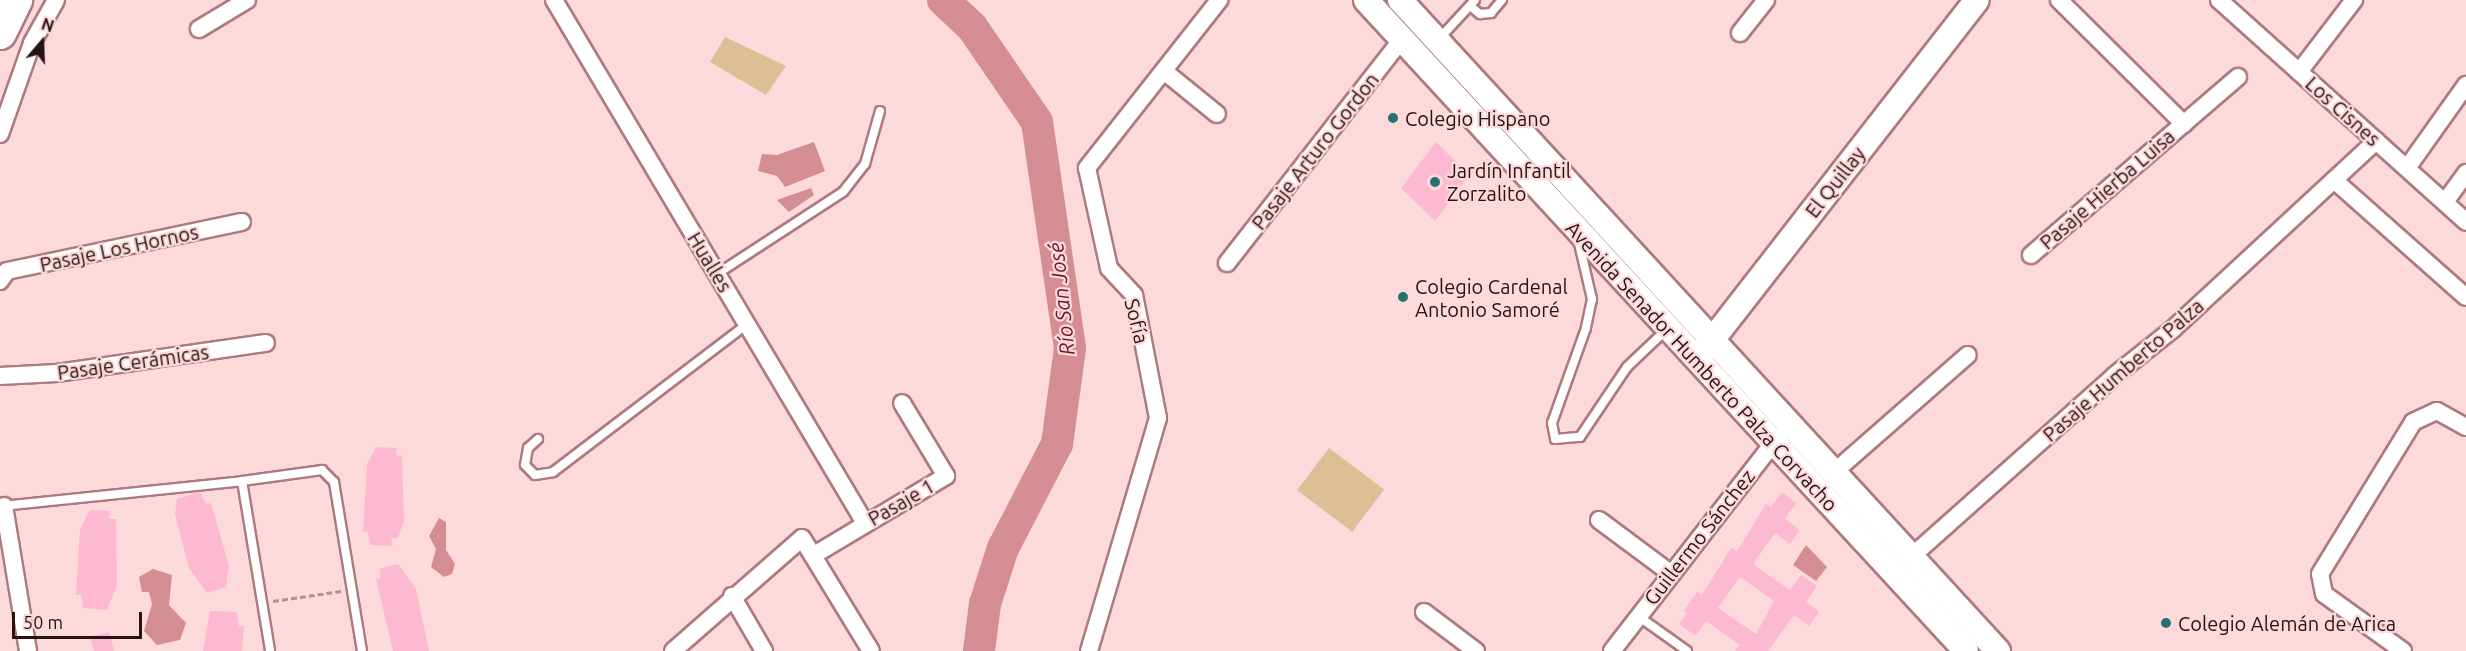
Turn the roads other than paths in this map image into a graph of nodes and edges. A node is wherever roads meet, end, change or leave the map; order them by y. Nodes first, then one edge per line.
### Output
1 (8, 0) edge
2 (16, 0) edge
3 (56, 0) edge
4 (247, 0) edge
5 (554, 0) edge
6 (1219, 0) edge
7 (1366, 0) edge
8 (1400, 0) edge
9 (1502, 0) edge
10 (1766, 0) edge
11 (2059, 0) edge
12 (2219, 0) edge
13 (2354, 0) edge
14 (1973, 2) edge
15 (1473, 3) edge
16 (0, 8) edge
17 (199, 29) dead end
18 (0, 33) edge
19 (1740, 33) dead end
20 (1402, 39) junction
21 (1437, 41) junction
22 (1164, 70) junction
23 (2299, 72) junction
24 (2238, 77) dead end
25 (2466, 85) edge
26 (880, 111) dead end
27 (1217, 114) dead end
28 (2184, 123) junction
29 (0, 134) edge
30 (2376, 141) junction
31 (2407, 168) junction
32 (2466, 173) edge
33 (2334, 180) junction
34 (2445, 202) junction
35 (242, 222) dead end
36 (2466, 222) edge
37 (1575, 227) junction
38 (2031, 255) dead end
39 (1227, 263) dead end
40 (717, 274) junction
41 (0, 280) edge
42 (2466, 297) edge
43 (747, 324) junction
44 (1668, 328) junction
45 (1712, 341) junction
46 (266, 343) dead end
47 (1968, 356) dead end
48 (1697, 360) junction
49 (0, 376) edge
50 (902, 403) dead end
51 (1789, 424) junction
52 (2466, 427) edge
53 (538, 439) dead end
54 (1773, 443) junction
55 (1833, 473) junction
56 (242, 481) junction
57 (2, 506) edge
58 (1599, 520) dead end
59 (865, 523) junction
60 (814, 555) junction
61 (1911, 557) junction
62 (1670, 573) junction
63 (732, 596) junction
64 (1424, 612) dead end
65 (1638, 616) junction
66 (28, 651) edge
67 (270, 651) edge
68 (362, 651) edge
69 (673, 651) edge
70 (765, 651) edge
71 (871, 651) edge
72 (1089, 651) edge
73 (1476, 651) edge
74 (1612, 651) edge
75 (1687, 651) edge
76 (1966, 651) edge
77 (1998, 651) edge
78 (2403, 651) edge

1 - 16 highway
2 - 18 highway
3 - 29 street
4 - 17 street
5 - 40 street, Hualles
6 - 22 street, Sofía
7 - 20 main road, Avenida Senador Humberto Palza Corvacho
8 - 21 main road, Avenida Senador Humberto Palza Corvacho
9 - 15 lane
10 - 19 street
11 - 28 street, Pasaje Hierba Luisa
12 - 23 street, Los Cisnes
13 - 23 street
14 - 45 main road, El Quillay
15 - 21 lane
20 - 37 main road, Avenida Senador Humberto Palza Corvacho
20 - 39 street, Pasaje Arturo Gordon
21 - 45 main road, Avenida Senador Humberto Palza Corvacho
22 - 27 street
22 - 72 street, Sofía
23 - 30 street, Los Cisnes
24 - 28 street, Pasaje Hierba Luisa
25 - 31 street
26 - 40 lane
28 - 38 street, Pasaje Hierba Luisa
30 - 31 street, Los Cisnes
30 - 33 street, Pasaje Humberto Palza
31 - 34 street, Los Cisnes
32 - 34 street
33 - 42 street
33 - 61 street, Pasaje Humberto Palza
34 - 36 street, Los Cisnes
35 - 41 street, Pasaje Los Hornos
37 - 44 main road, Avenida Senador Humberto Palza Corvacho
37 - 44 lane
40 - 43 street, Hualles
43 - 53 lane
43 - 59 street, Hualles
44 - 48 main road, Avenida Senador Humberto Palza Corvacho
45 - 48 main road, El Quillay
45 - 51 main road, Avenida Senador Humberto Palza Corvacho
46 - 49 street, Pasaje Cerámicas
47 - 55 street
48 - 54 main road, Avenida Senador Humberto Palza Corvacho
50 - 59 street, Pasaje 1
51 - 54 street, Guillermo Sánchez
51 - 55 main road, Avenida Senador Humberto Palza Corvacho
52 - 78 street
54 - 62 street, Guillermo Sánchez
54 - 76 main road, Avenida Senador Humberto Palza Corvacho
55 - 61 main road, Avenida Senador Humberto Palza Corvacho
56 - 57 lane
56 - 67 lane
56 - 68 lane
57 - 66 street
58 - 62 street
59 - 60 street, Pasaje 1
60 - 63 street
60 - 71 street
61 - 77 main road, Avenida Senador Humberto Palza Corvacho
62 - 65 street, Guillermo Sánchez
63 - 69 street
63 - 70 street
64 - 73 street
65 - 74 street, Guillermo Sánchez
65 - 75 lane

